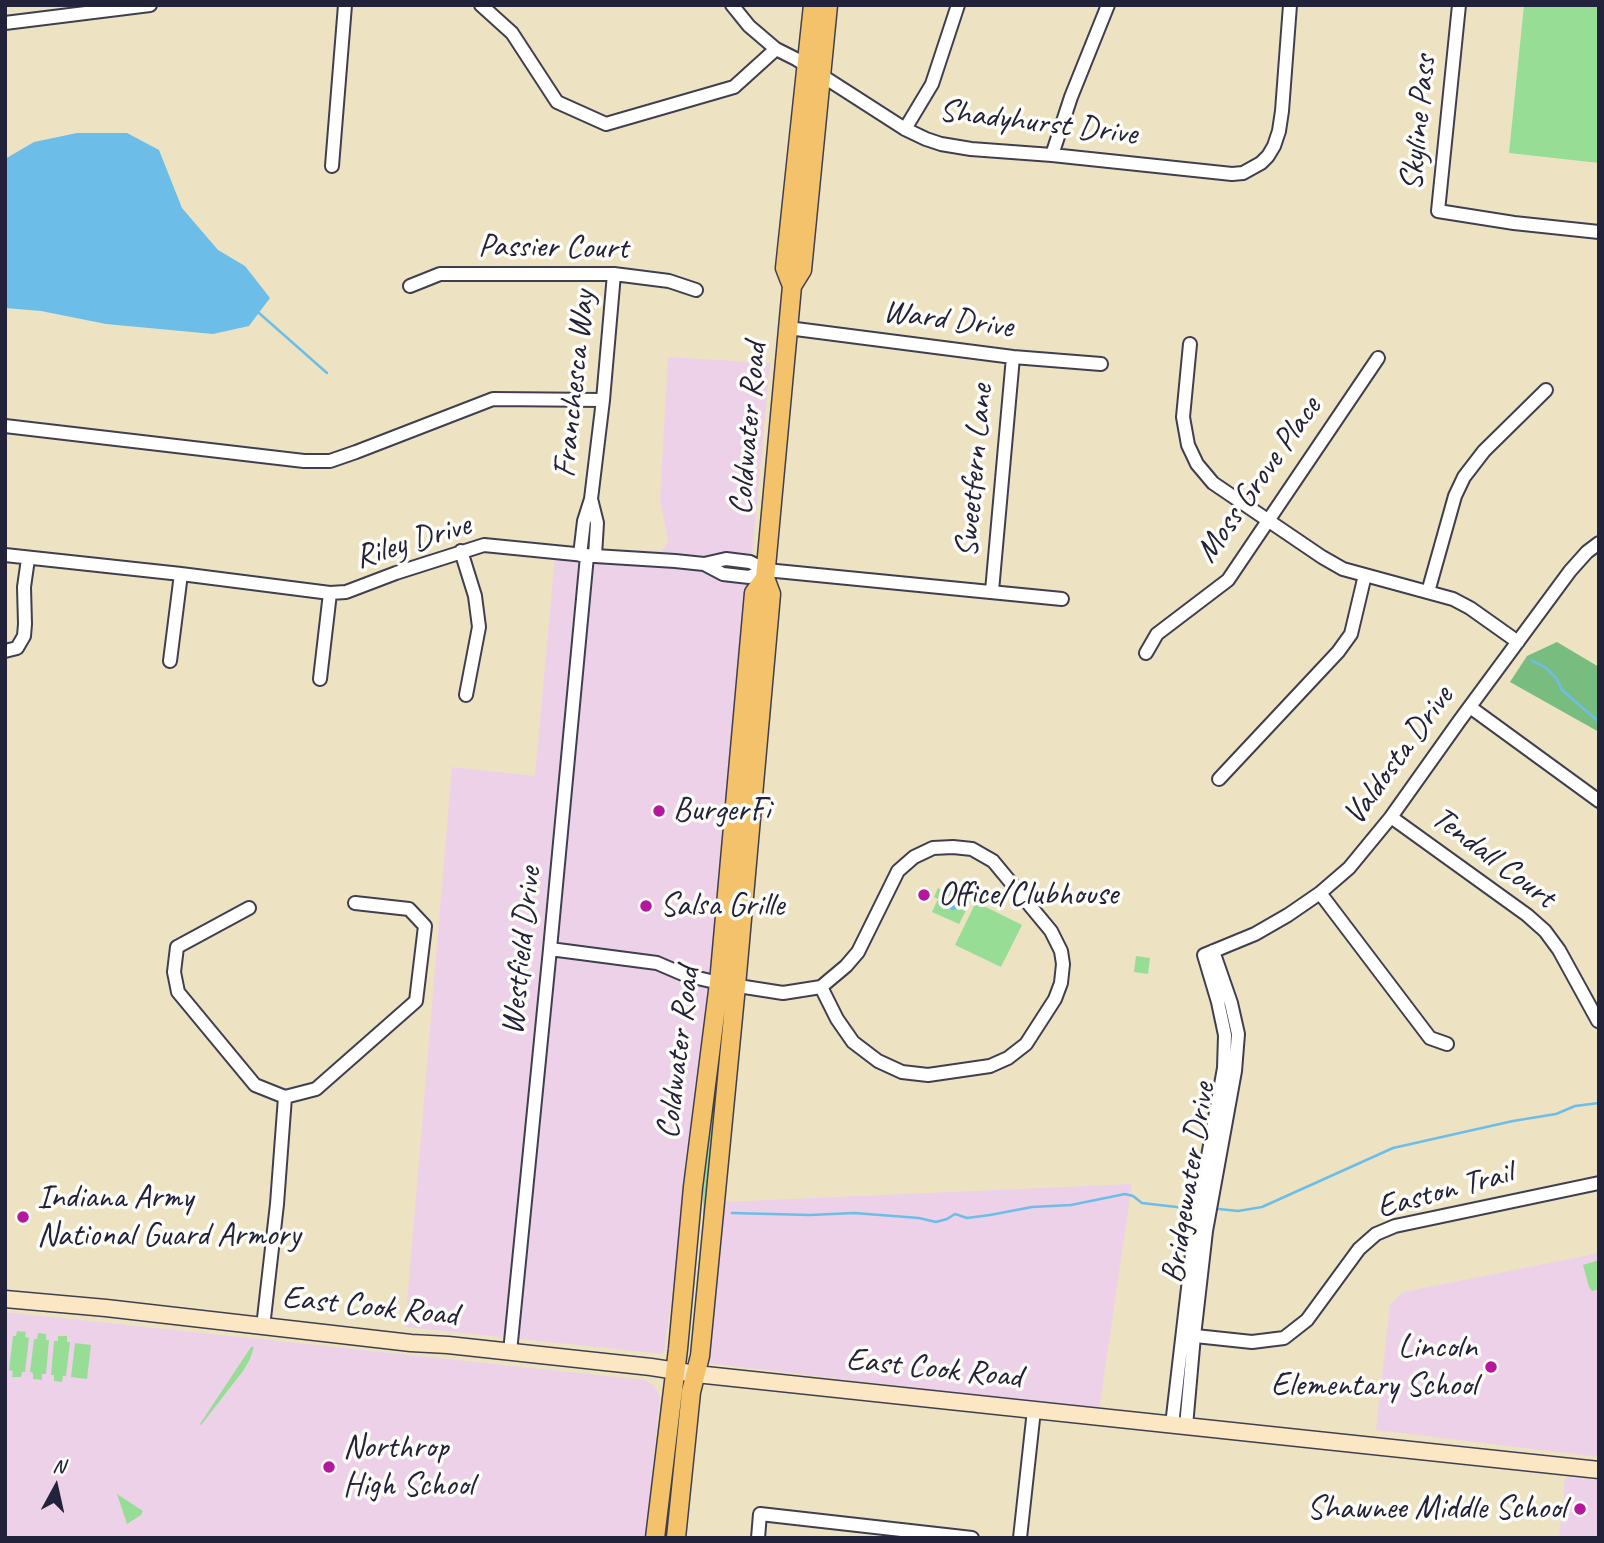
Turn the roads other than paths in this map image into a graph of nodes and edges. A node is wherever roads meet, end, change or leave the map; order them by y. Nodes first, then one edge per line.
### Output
1 (150, 5) edge
2 (345, 5) edge
3 (481, 5) edge
4 (732, 5) edge
5 (813, 5) edge
6 (828, 5) edge
7 (958, 5) edge
8 (1108, 5) edge
9 (1290, 5) edge
10 (1459, 5) edge
11 (5, 23) edge
12 (776, 49) junction
13 (814, 71) junction
14 (905, 129) junction
15 (1052, 155) junction
16 (331, 166) dead end
17 (1599, 232) edge
18 (614, 274) junction
19 (410, 286) dead end
20 (696, 290) dead end
21 (788, 328) junction
22 (1191, 344) dead end
23 (1013, 357) junction
24 (1378, 358) dead end
25 (1101, 364) dead end
26 (1546, 390) dead end
27 (603, 400) junction
28 (5, 426) edge
29 (1268, 521) junction
30 (1599, 543) edge
31 (461, 551) junction
32 (5, 555) edge
33 (587, 556) junction
34 (28, 559) junction
35 (181, 574) junction
36 (766, 574) junction
37 (1366, 575) junction
38 (992, 592) junction
39 (1428, 592) junction
40 (330, 593) junction
41 (1062, 599) dead end
42 (1518, 642) junction
43 (5, 650) edge
44 (1146, 653) dead end
45 (170, 661) dead end
46 (320, 679) dead end
47 (466, 695) dead end
48 (1470, 707) junction
49 (1219, 779) dead end
50 (1599, 801) edge
51 (1391, 817) junction
52 (1320, 893) junction
53 (355, 903) dead end
54 (249, 908) dead end
55 (550, 949) junction
56 (1209, 953) joint
57 (727, 985) junction
58 (821, 988) junction
59 (1598, 1021) edge
60 (1447, 1044) dead end
61 (285, 1097) junction
62 (1599, 1183) edge
63 (5, 1299) edge
64 (263, 1327) junction
65 (1188, 1335) junction
66 (510, 1352) junction
67 (675, 1371) junction
68 (696, 1374) junction
69 (1034, 1410) junction
70 (1179, 1426) junction
71 (1599, 1470) edge
72 (655, 1538) edge
73 (676, 1538) edge
74 (758, 1538) edge
75 (972, 1538) edge
76 (1020, 1538) edge

1 - 11 street
2 - 16 street
3 - 12 street
4 - 12 street, Shadyhurst Drive
5 - 13 main road, Coldwater Road
6 - 13 main road, Coldwater Road
7 - 14 street
8 - 15 street
9 - 15 street, Shadyhurst Drive
10 - 17 street, Skyline Pass
12 - 13 street, Shadyhurst Drive
13 - 14 street, Shadyhurst Drive
13 - 21 main road, Coldwater Road
14 - 15 street, Shadyhurst Drive
18 - 19 street, Passier Court
18 - 20 street, Passier Court
18 - 27 street, Franchesca Way
21 - 23 street, Ward Drive
21 - 36 main road, Coldwater Road
22 - 29 street
23 - 25 street, Ward Drive
23 - 38 street, Sweetfern Lane
24 - 29 street, Moss Grove Place
26 - 39 street
27 - 28 street
27 - 33 street, Franchesca Way
29 - 37 street
29 - 44 street, Moss Grove Place
30 - 42 street, Valdosta Drive
31 - 33 street, Riley Drive
31 - 40 street, Riley Drive
31 - 47 street
32 - 34 street, Riley Drive
33 - 36 street, Riley Drive
33 - 55 street, Westfield Drive
34 - 35 street, Riley Drive
34 - 43 street
35 - 40 street, Riley Drive
35 - 45 street
36 - 38 street, Riley Drive
36 - 57 main road, Coldwater Road
37 - 39 street
37 - 49 street
38 - 41 street, Riley Drive
39 - 42 street
40 - 46 street
42 - 48 street, Valdosta Drive
48 - 50 street
48 - 51 street, Valdosta Drive
51 - 52 street, Valdosta Drive
51 - 59 street, Tendall Court
52 - 56 street, Valdosta Drive
52 - 60 street
53 - 61 street
54 - 61 street
55 - 57 street
55 - 66 street, Westfield Drive
56 - 65 street, Bridgewater Drive
57 - 58 street
57 - 67 main road, Coldwater Road
57 - 68 main road, Coldwater Road
58 - 58 street
61 - 64 street
62 - 65 street, Easton Trail
63 - 64 main road, East Cook Road
64 - 66 main road, East Cook Road
65 - 70 street, Bridgewater Drive
66 - 67 main road, East Cook Road
67 - 68 main road, East Cook Road
67 - 72 main road, Coldwater Road
68 - 69 main road, East Cook Road
68 - 73 main road, Coldwater Road
69 - 70 main road, East Cook Road
69 - 76 street
70 - 71 main road, East Cook Road
74 - 75 street

